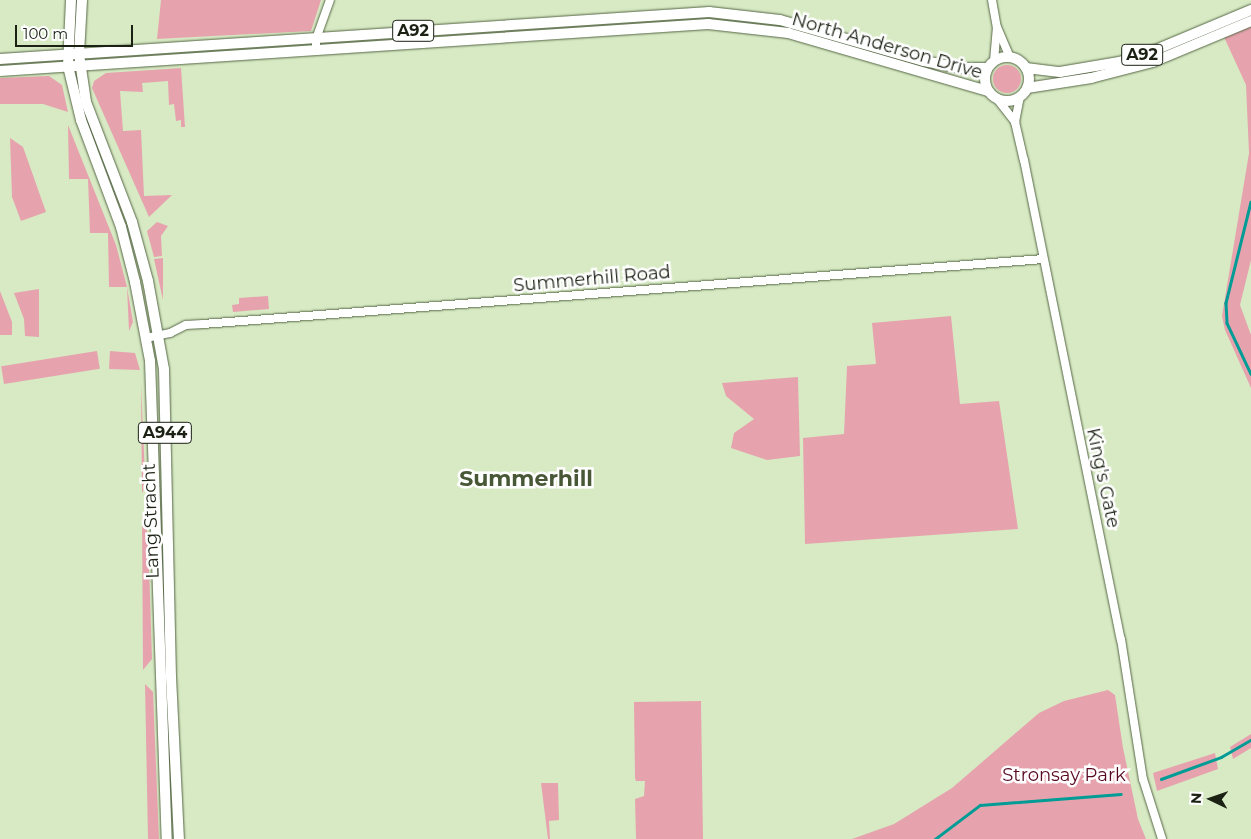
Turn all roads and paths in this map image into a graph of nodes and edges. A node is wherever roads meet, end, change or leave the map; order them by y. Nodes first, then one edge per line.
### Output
1 (71, 0) edge
2 (82, 0) edge
3 (330, 0) edge
4 (992, 0) edge
5 (1251, 10) edge
6 (1251, 21) edge
7 (997, 27) junction
8 (316, 44) junction
9 (80, 54) junction
10 (66, 55) junction
11 (1010, 57) junction
12 (0, 59) edge
13 (80, 65) junction
14 (990, 65) junction
15 (68, 66) junction
16 (1026, 68) junction
17 (0, 71) edge
18 (1028, 88) junction
19 (988, 91) junction
20 (1020, 97) junction
21 (998, 100) junction
22 (1015, 122) junction
23 (1043, 259) junction
24 (159, 336) junction
25 (146, 338) junction
26 (167, 839) edge
27 (179, 839) edge
28 (1162, 839) edge

1 - 10 main road, A944
2 - 9 main road, A944
3 - 8 street
4 - 7 street
5 - 16 main road, A92
6 - 18 main road, A92
7 - 11 street
7 - 14 street
8 - 9 main road, North Anderson Drive / A92
8 - 13 main road, North Anderson Drive / A92
8 - 14 main road, North Anderson Drive / A92
8 - 19 main road, North Anderson Drive / A92
9 - 10 main road, North Anderson Drive / A92
9 - 13 main road, A944
10 - 12 main road, North Anderson Drive / A92
10 - 15 main road, A944
11 - 14 main road, A92
11 - 16 main road, A92
13 - 15 main road, North Anderson Drive / A92
13 - 24 main road, Lang Stracht / A944
14 - 19 main road
15 - 17 main road, North Anderson Drive / A92
15 - 25 main road, Lang Stracht / A944
16 - 18 main road
18 - 20 main road
19 - 21 main road, A92
20 - 21 main road
20 - 22 street, King's Gate
21 - 22 street, King's Gate
22 - 23 street, King's Gate
23 - 24 street, Summerhill Road
23 - 28 street, King's Gate
24 - 25 street, Summerhill Road
24 - 27 main road, Lang Stracht / A944
25 - 26 main road, Lang Stracht / A944

